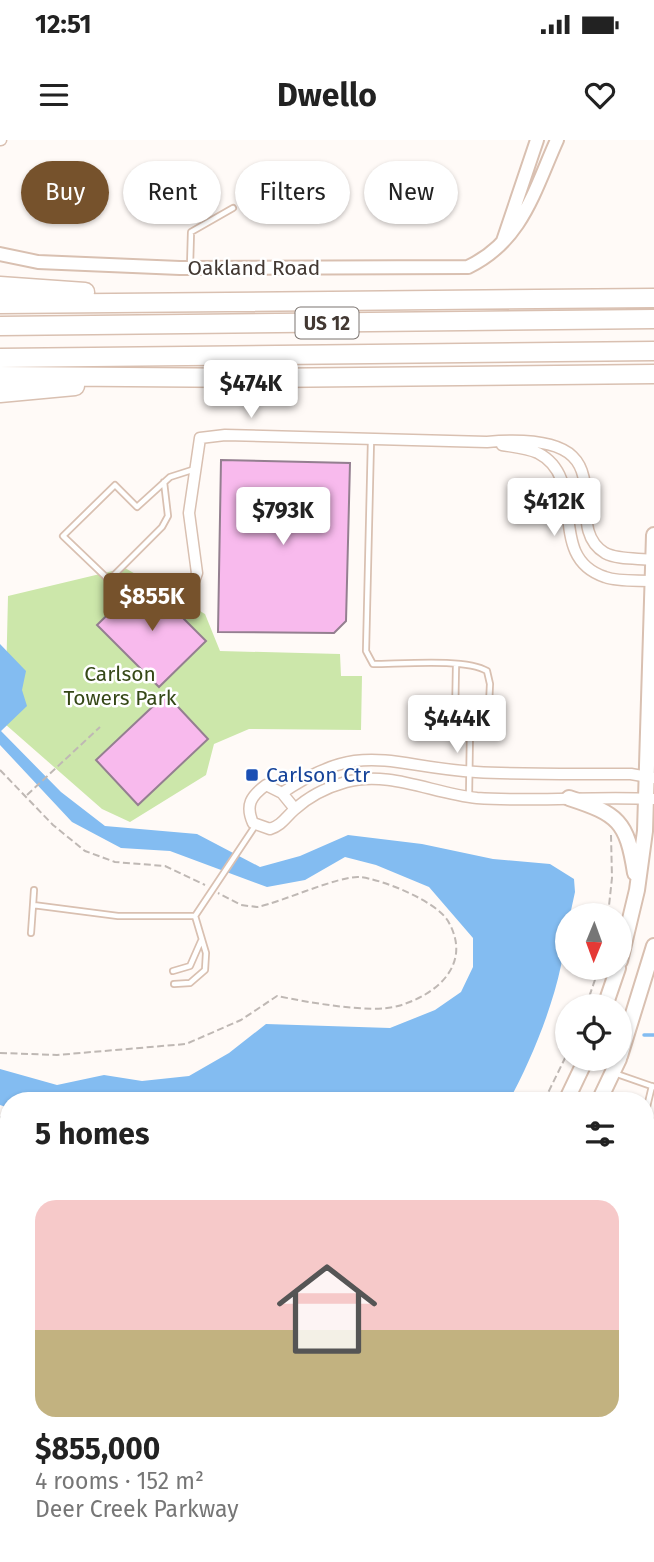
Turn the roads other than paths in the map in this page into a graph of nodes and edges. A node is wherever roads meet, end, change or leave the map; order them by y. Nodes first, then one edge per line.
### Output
1 (537, 140) edge
2 (557, 140) edge
3 (233, 208) dead end
4 (502, 245) junction
5 (0, 254) edge
6 (190, 268) junction
7 (0, 286) edge
8 (654, 292) edge
9 (552, 298) junction
10 (654, 298) edge
11 (215, 301) junction
12 (0, 304) edge
13 (654, 319) edge
14 (0, 326) edge
15 (654, 351) edge
16 (0, 358) edge
17 (584, 374) junction
18 (654, 374) edge
19 (0, 376) edge
20 (261, 378) junction
21 (654, 383) edge
22 (0, 393) edge
23 (371, 439) junction
24 (487, 442) junction
25 (196, 469) junction
26 (164, 482) junction
27 (654, 535) edge
28 (653, 560) edge
29 (653, 581) edge
30 (186, 603) dead end
31 (456, 665) junction
32 (470, 731) junction
33 (470, 772) junction
34 (651, 777) edge
35 (282, 793) junction
36 (469, 797) junction
37 (569, 798) junction
38 (651, 799) edge
39 (295, 809) junction
40 (256, 825) junction
41 (34, 890) dead end
42 (637, 890) junction
43 (33, 905) junction
44 (632, 911) edge
45 (195, 916) junction
46 (31, 933) dead end
47 (202, 940) junction
48 (654, 946) edge
49 (173, 971) dead end
50 (174, 984) dead end
51 (632, 1016) edge
52 (580, 1071) edge
53 (613, 1071) edge
54 (629, 1071) edge
55 (653, 1087) edge
56 (570, 1092) edge
57 (603, 1092) edge
58 (0, 1519) edge
59 (0, 1546) edge

1 - 4 street
2 - 4 street, Oakland Road
3 - 6 lane
4 - 6 street, Oakland Road
5 - 6 street, Oakland Road
7 - 11 highway
8 - 9 highway
9 - 10 highway
9 - 11 highway
11 - 12 highway
13 - 14 highway, US 12
15 - 16 highway, US 12
17 - 18 highway
17 - 20 highway
17 - 21 highway
19 - 20 highway
20 - 22 highway
23 - 24 street
23 - 25 street
23 - 31 lane
24 - 28 street
24 - 29 street
25 - 26 lane
25 - 30 street
26 - 26 lane
27 - 28 main road
28 - 29 main road
29 - 34 main road
31 - 32 lane
31 - 32 lane
32 - 33 lane
33 - 34 street
33 - 35 street
33 - 36 lane
34 - 38 main road
35 - 39 street
35 - 40 street
36 - 37 street
36 - 39 street
37 - 38 street
37 - 42 main road
38 - 42 main road
39 - 40 street
40 - 45 lane
41 - 43 lane
42 - 44 main road
43 - 45 lane
43 - 46 lane
45 - 47 lane
47 - 49 lane
47 - 50 lane
48 - 51 main road
52 - 56 main road
53 - 57 main road
54 - 55 lane
58 - 59 street

